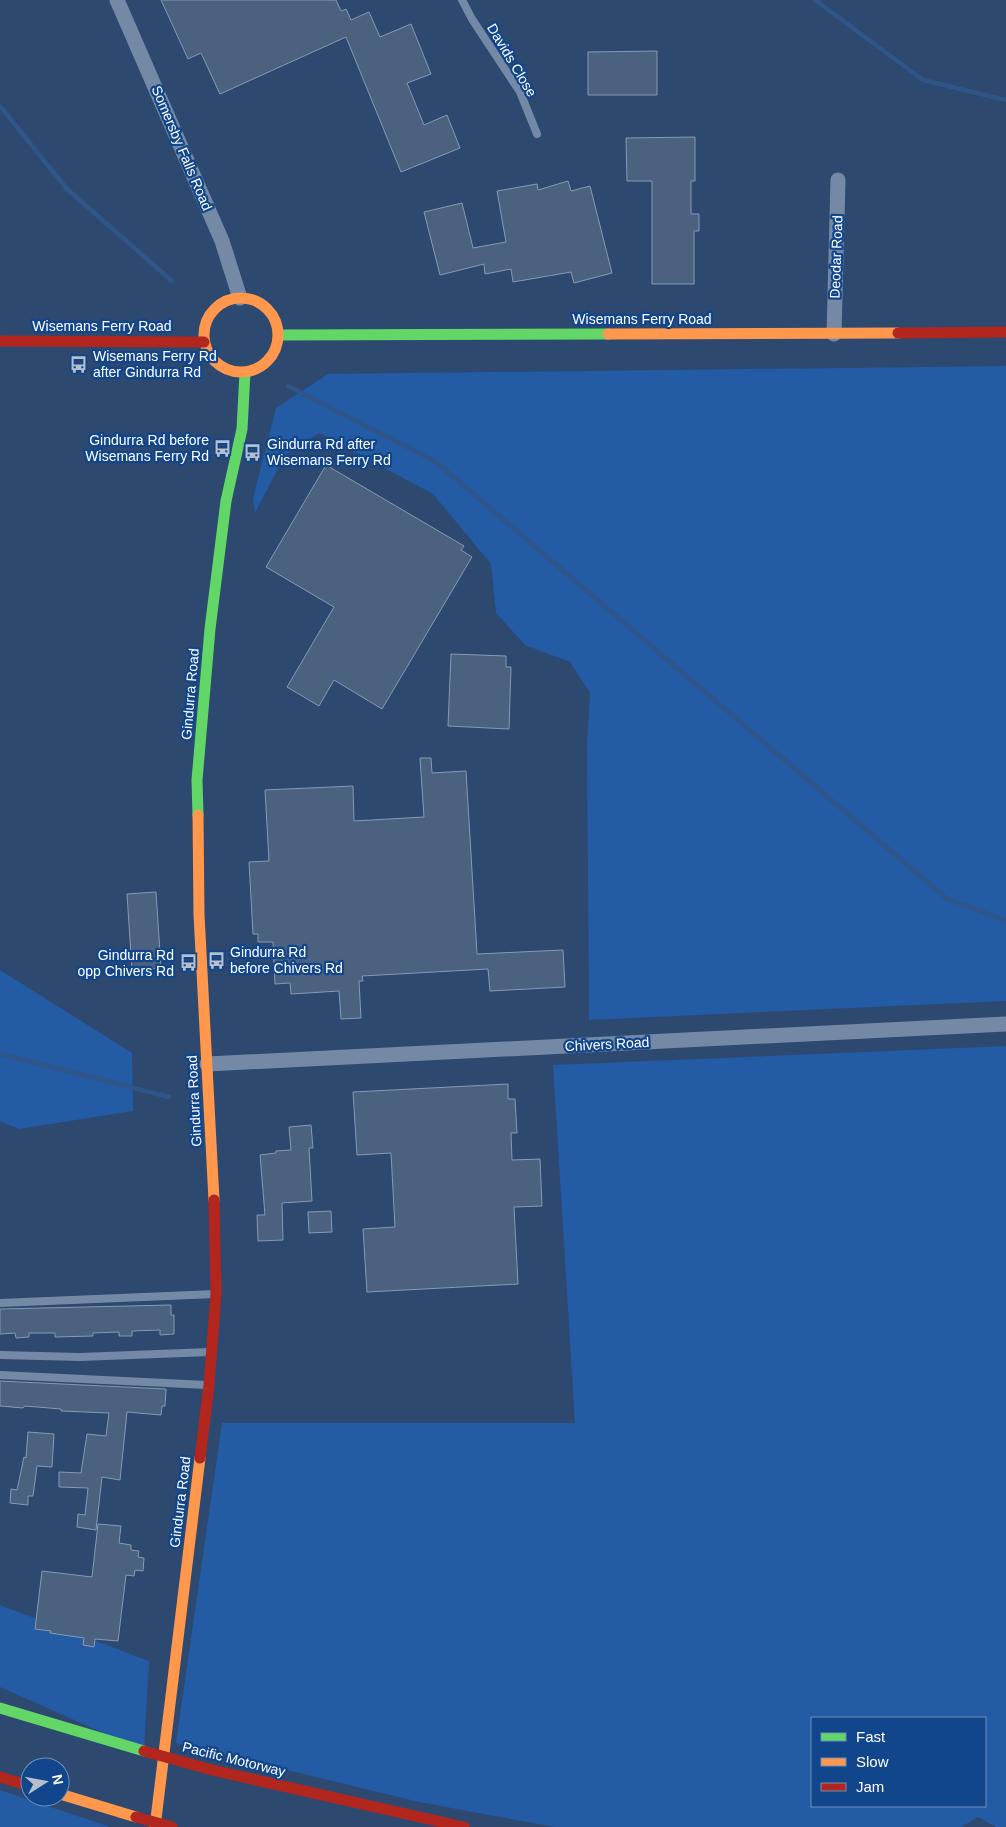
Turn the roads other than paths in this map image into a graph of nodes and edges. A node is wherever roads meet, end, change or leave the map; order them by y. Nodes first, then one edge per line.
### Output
1 (117, 0) edge
2 (462, 0) edge
3 (537, 134) dead end
4 (838, 180) dead end
5 (240, 298) junction
6 (1006, 332) edge
7 (834, 334) junction
8 (279, 335) junction
9 (0, 341) edge
10 (204, 342) junction
11 (245, 373) junction
12 (1006, 1024) edge
13 (207, 1064) junction
14 (216, 1294) junction
15 (0, 1303) edge
16 (212, 1352) junction
17 (0, 1355) edge
18 (0, 1375) edge
19 (209, 1385) junction
20 (0, 1708) edge
21 (0, 1777) edge
22 (20, 1783) edge
23 (70, 1797) edge
24 (154, 1827) edge
25 (172, 1827) edge
26 (464, 1827) edge

1 - 5 street, Somersby Falls Road
2 - 3 lane, Davids Close
4 - 7 street, Deodar Road
5 - 8 main road
5 - 10 main road
6 - 7 main road, Wisemans Ferry Road
7 - 8 main road, Wisemans Ferry Road
8 - 11 main road
9 - 10 main road, Wisemans Ferry Road
10 - 11 main road
11 - 13 main road, Gindurra Road
12 - 13 street, Chivers Road
13 - 14 main road, Gindurra Road
14 - 15 lane
14 - 16 main road, Gindurra Road
16 - 17 lane
16 - 19 main road, Gindurra Road
18 - 19 lane
19 - 24 main road, Gindurra Road
20 - 26 main road, Pacific Motorway, bridge
21 - 22 main road
23 - 25 main road, bridge

